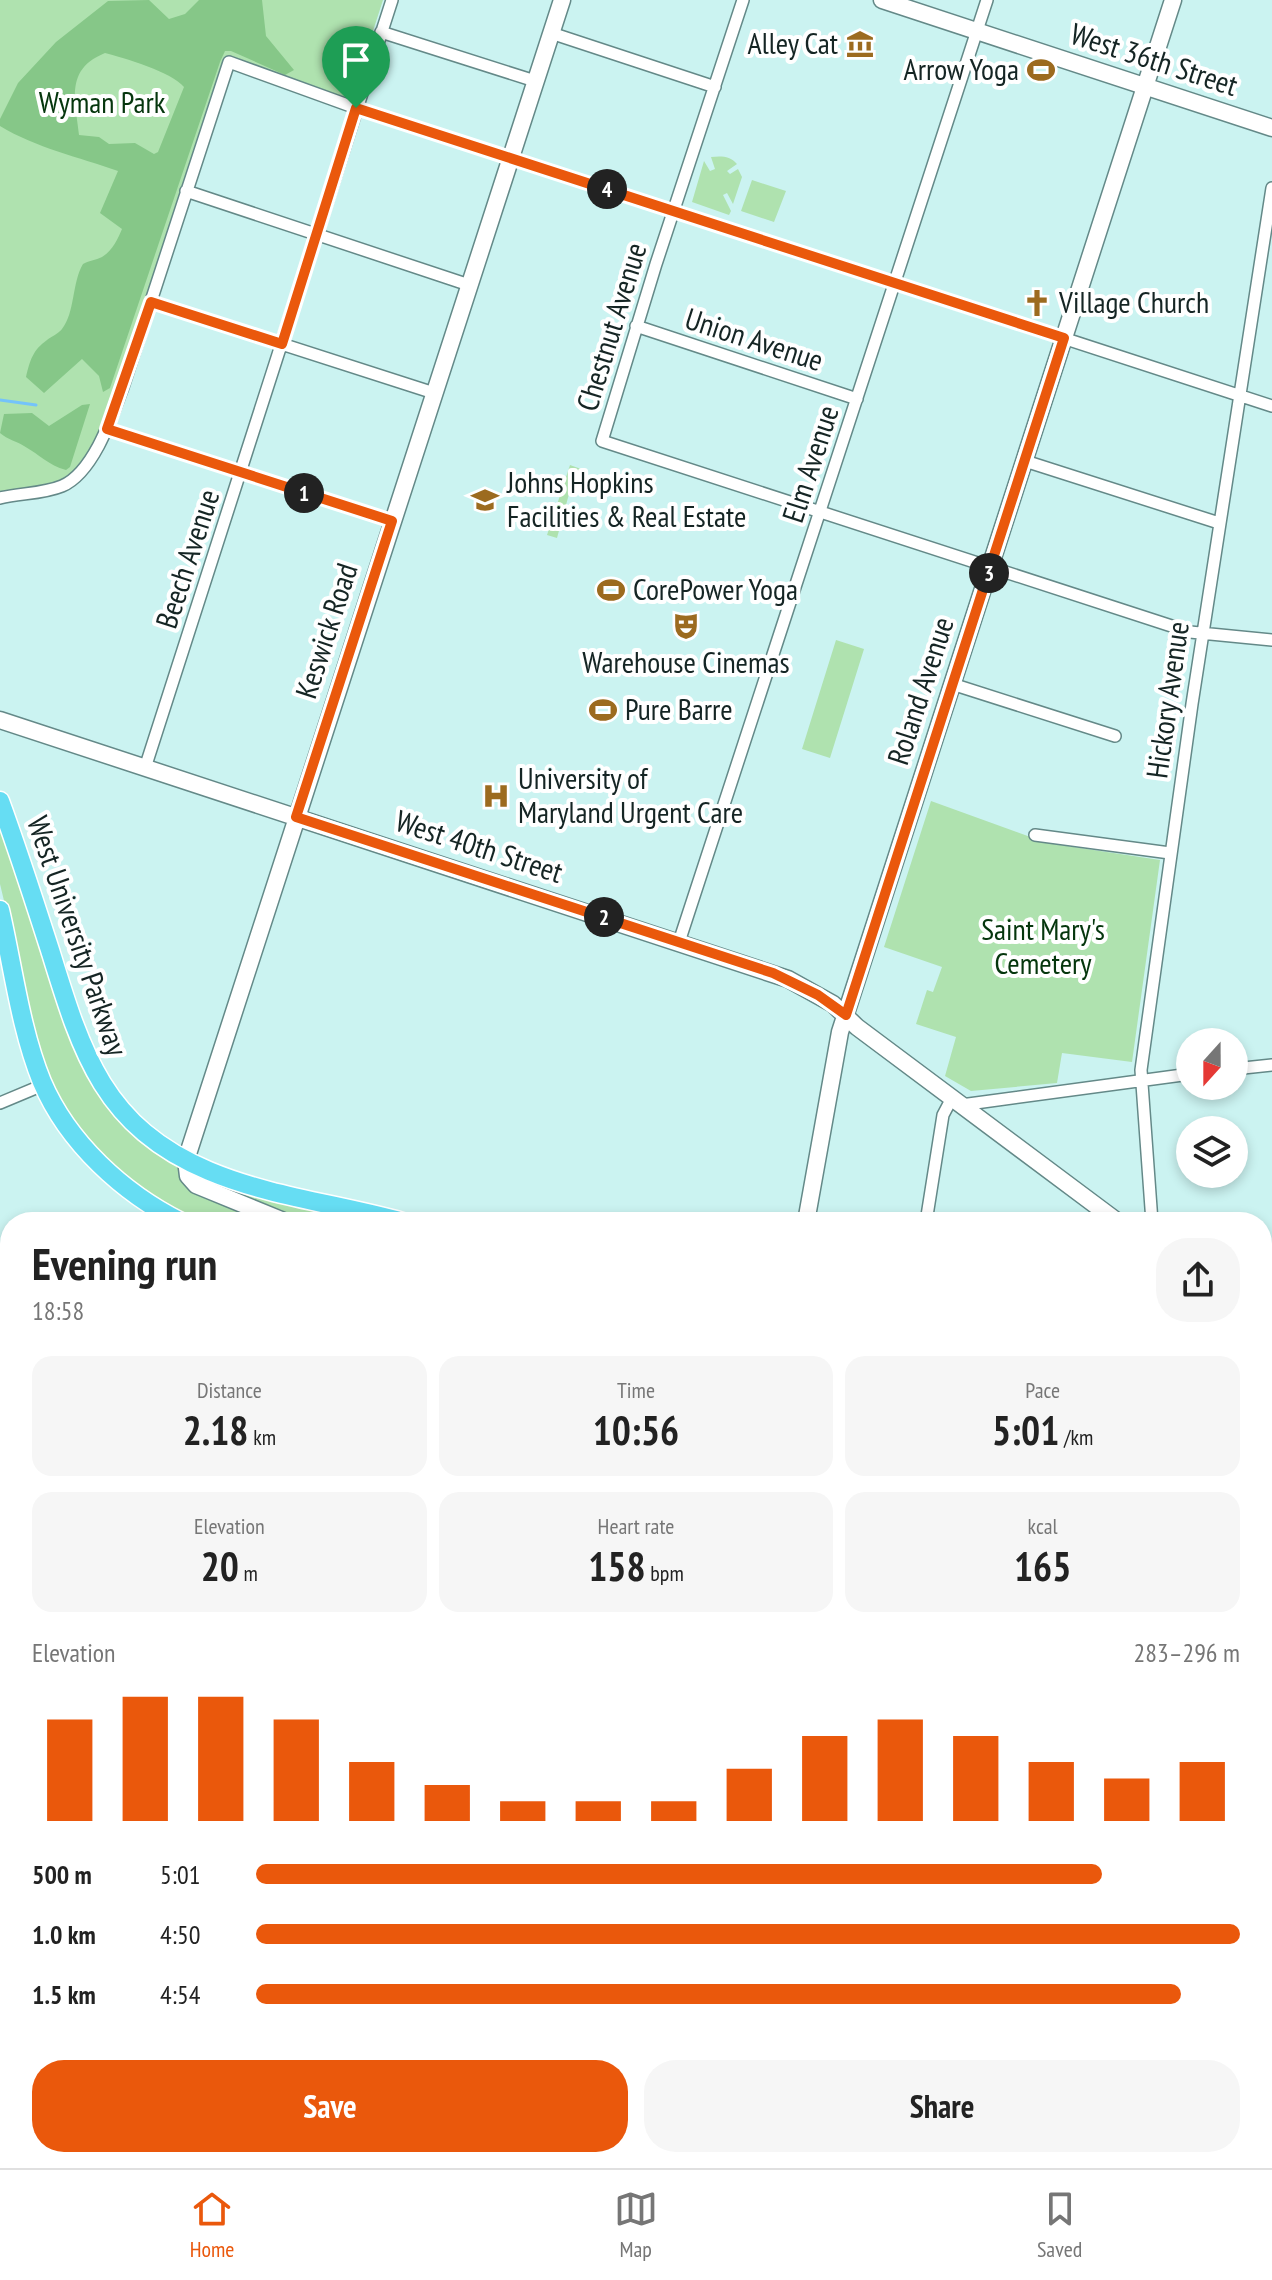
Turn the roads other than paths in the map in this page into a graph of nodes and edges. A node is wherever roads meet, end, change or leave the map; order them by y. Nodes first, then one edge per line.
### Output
1 (392, 0) edge
2 (562, 0) edge
3 (743, 0) edge
4 (882, 0) edge
5 (987, 0) edge
6 (1173, 0) edge
7 (977, 31) junction
8 (381, 32) junction
9 (551, 33) junction
10 (535, 81) junction
11 (1145, 86) junction
12 (715, 87) junction
13 (356, 108) junction
14 (1272, 128) edge
15 (509, 157) junction
16 (1272, 188) edge
17 (186, 191) junction
18 (674, 211) junction
19 (316, 236) junction
20 (895, 283) junction
21 (469, 285) junction
22 (151, 302) junction
23 (636, 326) junction
24 (1064, 338) junction
25 (282, 344) junction
26 (434, 393) junction
27 (1240, 395) junction
28 (857, 399) junction
29 (1272, 406) edge
30 (107, 429) junction
31 (1025, 461) junction
32 (241, 473) junction
33 (0, 498) edge
34 (820, 512) junction
35 (392, 521) junction
36 (1219, 523) junction
37 (990, 567) junction
38 (1202, 632) junction
39 (1272, 640) edge
40 (952, 684) junction
41 (1, 721) edge
42 (1115, 736) dead end
43 (145, 768) junction
44 (0, 801) edge
45 (296, 817) junction
46 (1035, 835) dead end
47 (1170, 853) junction
48 (0, 910) edge
49 (679, 942) junction
50 (846, 1015) junction
51 (1272, 1065) edge
52 (1248, 1068) edge
53 (1176, 1076) edge
54 (1139, 1080) junction
55 (43, 1085) junction
56 (956, 1101) junction
57 (0, 1103) edge
58 (186, 1160) junction
59 (162, 1212) edge
60 (262, 1212) edge
61 (360, 1212) edge
62 (808, 1212) edge
63 (928, 1212) edge
64 (1105, 1212) edge
65 (1151, 1212) edge

1 - 8 street, Beech Avenue
2 - 9 street, Keswick Road
3 - 12 street, Chestnut Avenue
4 - 7 street, West 36th Street
5 - 7 street, Elm Avenue
6 - 11 street, Roland Avenue
7 - 11 street, West 36th Street
7 - 20 street, Elm Avenue
8 - 10 street
8 - 13 street, Beech Avenue
9 - 10 street, Keswick Road
9 - 12 street
10 - 15 street, Keswick Road
11 - 14 street, West 36th Street
11 - 24 street, Roland Avenue
12 - 18 street, Chestnut Avenue
13 - 15 street
13 - 17 street
13 - 19 street, Beech Avenue
15 - 18 street
15 - 21 street, Keswick Road
16 - 27 street, Hickory Avenue
17 - 19 street
17 - 22 street
18 - 20 street
18 - 23 street, Chestnut Avenue
19 - 21 street
19 - 25 street, Beech Avenue
20 - 24 street
20 - 28 street, Elm Avenue
21 - 26 street, Keswick Road
22 - 25 street
22 - 30 street
23 - 28 street, Union Avenue
23 - 34 street, Chestnut Avenue
24 - 27 street
24 - 31 street, Roland Avenue
25 - 26 street
25 - 32 street, Beech Avenue
26 - 35 street, Keswick Road
27 - 29 street
27 - 36 street, Hickory Avenue
28 - 34 street, Elm Avenue
30 - 32 street
30 - 33 street
31 - 36 street
31 - 37 street, Roland Avenue
32 - 35 street
32 - 43 street, Beech Avenue
34 - 37 street
34 - 49 street, Elm Avenue
35 - 45 street, Keswick Road
36 - 38 street, Hickory Avenue
37 - 38 street
37 - 40 street, Roland Avenue
38 - 39 street
38 - 47 street, Hickory Avenue
40 - 42 street
40 - 50 street, Roland Avenue
41 - 43 street, West 40th Street
43 - 45 street, West 40th Street
44 - 58 main road, West University Parkway
45 - 49 street, West 40th Street
45 - 58 street, Keswick Road
46 - 47 street
47 - 54 street, Hickory Avenue
48 - 55 main road
49 - 50 street, West 40th Street
50 - 56 street, West 40th Street
50 - 62 street, Roland Avenue
51 - 52 street
53 - 54 street
54 - 56 street
54 - 65 street, Hickory Avenue
55 - 57 street
55 - 59 main road
56 - 63 street
56 - 64 street, West 40th Street
58 - 60 street
58 - 61 main road, West University Parkway

